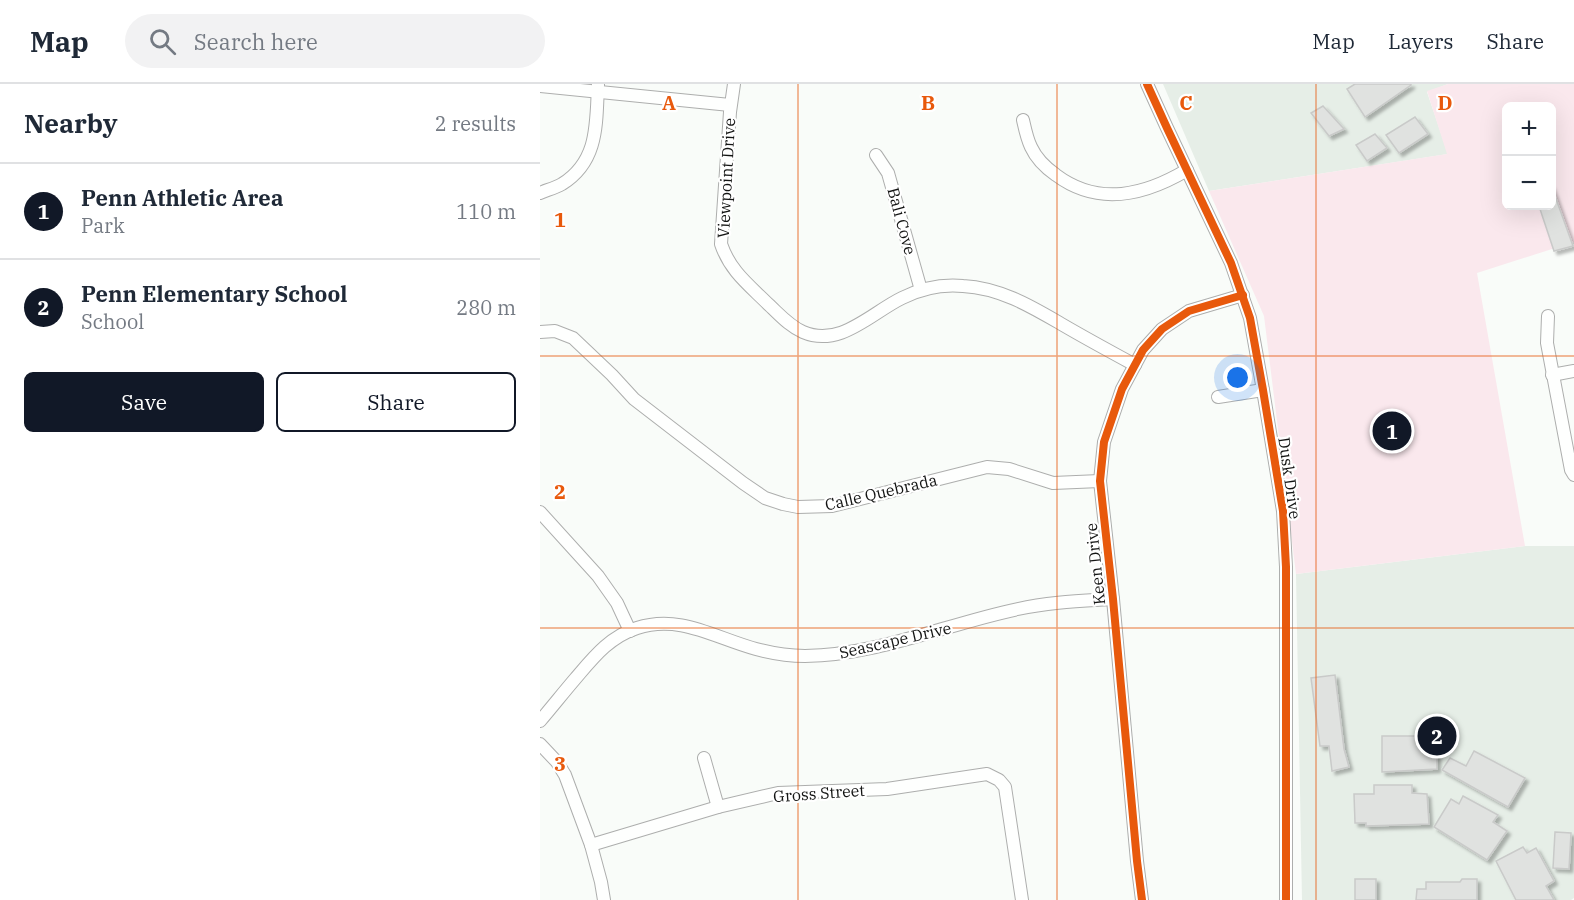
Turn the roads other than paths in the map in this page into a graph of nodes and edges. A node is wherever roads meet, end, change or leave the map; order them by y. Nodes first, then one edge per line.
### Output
1 (734, 84) edge
2 (1147, 84) edge
3 (540, 86) edge
4 (598, 88) edge
5 (730, 105) junction
6 (1023, 120) dead end
7 (876, 154) dead end
8 (1187, 170) junction
9 (540, 193) edge
10 (921, 290) junction
11 (1243, 295) junction
12 (1548, 316) dead end
13 (540, 332) edge
14 (1135, 365) junction
15 (1574, 371) edge
16 (1552, 375) junction
17 (1263, 390) junction
18 (1218, 397) dead end
19 (1574, 475) edge
20 (1100, 481) junction
21 (540, 512) edge
22 (1113, 598) junction
23 (630, 631) junction
24 (540, 721) edge
25 (540, 744) edge
26 (704, 758) dead end
27 (718, 807) junction
28 (591, 845) junction
29 (604, 900) edge
30 (1022, 900) edge
31 (1142, 900) edge
32 (1286, 900) edge

1 - 5 street
2 - 8 street, Dusk Drive
3 - 4 street, Viewpoint Drive
4 - 5 street, Viewpoint Drive
4 - 9 street
5 - 10 street, Viewpoint Drive
6 - 8 street
7 - 10 street, Bali Cove
8 - 11 street, Dusk Drive
10 - 14 street, Viewpoint Drive
11 - 14 street, Keen Drive
11 - 17 street, Dusk Drive
12 - 16 street
13 - 20 street, Calle Quebrada
14 - 20 street, Keen Drive
15 - 16 street
16 - 19 street
17 - 18 street
17 - 32 street, Dusk Drive
20 - 22 street, Keen Drive
21 - 23 street
22 - 23 street, Seascape Drive
22 - 31 street, Keen Drive
23 - 24 street, Seascape Drive
25 - 28 street
26 - 27 street
27 - 28 street, Gross Street
27 - 30 street, Gross Street
28 - 29 street

